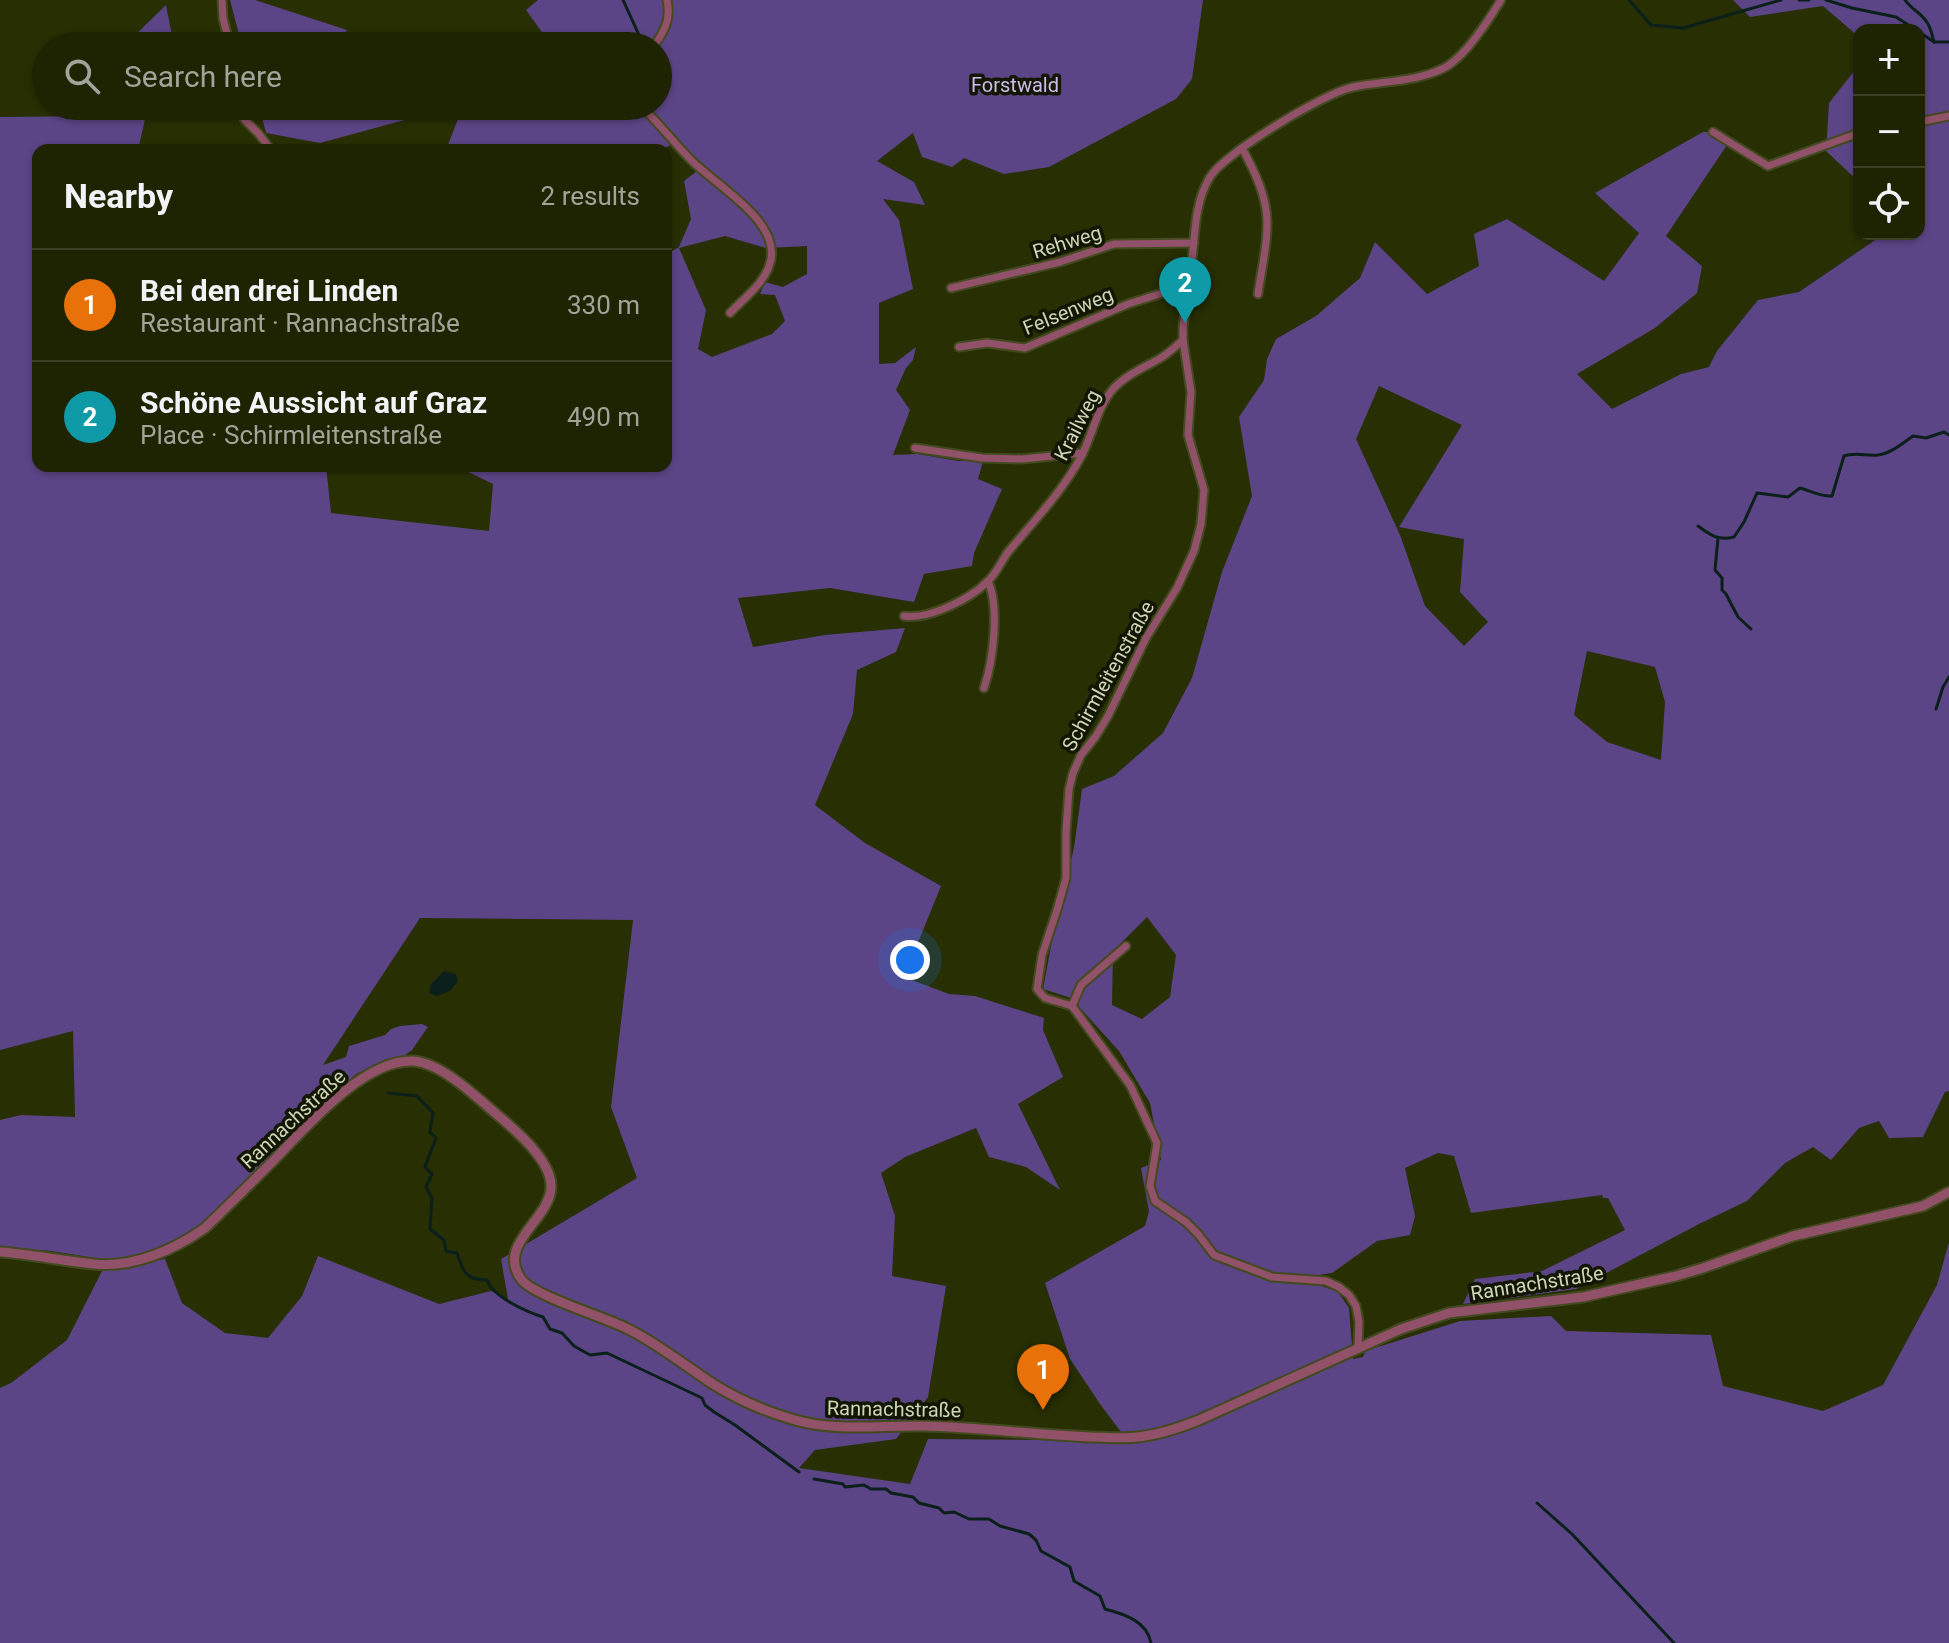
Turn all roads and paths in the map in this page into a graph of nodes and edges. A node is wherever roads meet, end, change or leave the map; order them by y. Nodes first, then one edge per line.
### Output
1 (222, 0) edge
2 (667, 0) edge
3 (1501, 0) edge
4 (226, 32) edge
5 (664, 32) edge
6 (1949, 116) edge
7 (245, 120) edge
8 (654, 120) edge
9 (1925, 121) edge
10 (1713, 132) dead end
11 (1853, 135) edge
12 (266, 144) edge
13 (1242, 148) junction
14 (1194, 243) junction
15 (951, 288) dead end
16 (1188, 288) junction
17 (1258, 294) dead end
18 (730, 313) dead end
19 (1183, 340) junction
20 (959, 347) dead end
21 (915, 448) dead end
22 (1083, 453) junction
23 (988, 581) junction
24 (904, 616) dead end
25 (984, 688) dead end
26 (1126, 946) dead end
27 (1072, 1006) junction
28 (1949, 1192) edge
29 (0, 1252) edge
30 (1358, 1349) junction

1 - 4 street
2 - 5 street
3 - 13 street, Schirmleitenstraße
6 - 9 street
7 - 12 street
8 - 18 street
10 - 11 street
13 - 14 street, Schirmleitenstraße
13 - 17 street
14 - 15 street, Rehweg
14 - 16 street, Schirmleitenstraße
16 - 19 street, Schirmleitenstraße
16 - 20 street, Felsenweg
19 - 22 street, Krailweg
19 - 27 street, Schirmleitenstraße
21 - 22 street
22 - 23 street, Krailweg
23 - 24 street, Krailweg
23 - 25 street
26 - 27 street
27 - 30 street, Schirmleitenstraße
28 - 30 street, Rannachstraße
29 - 30 street, Rannachstraße

